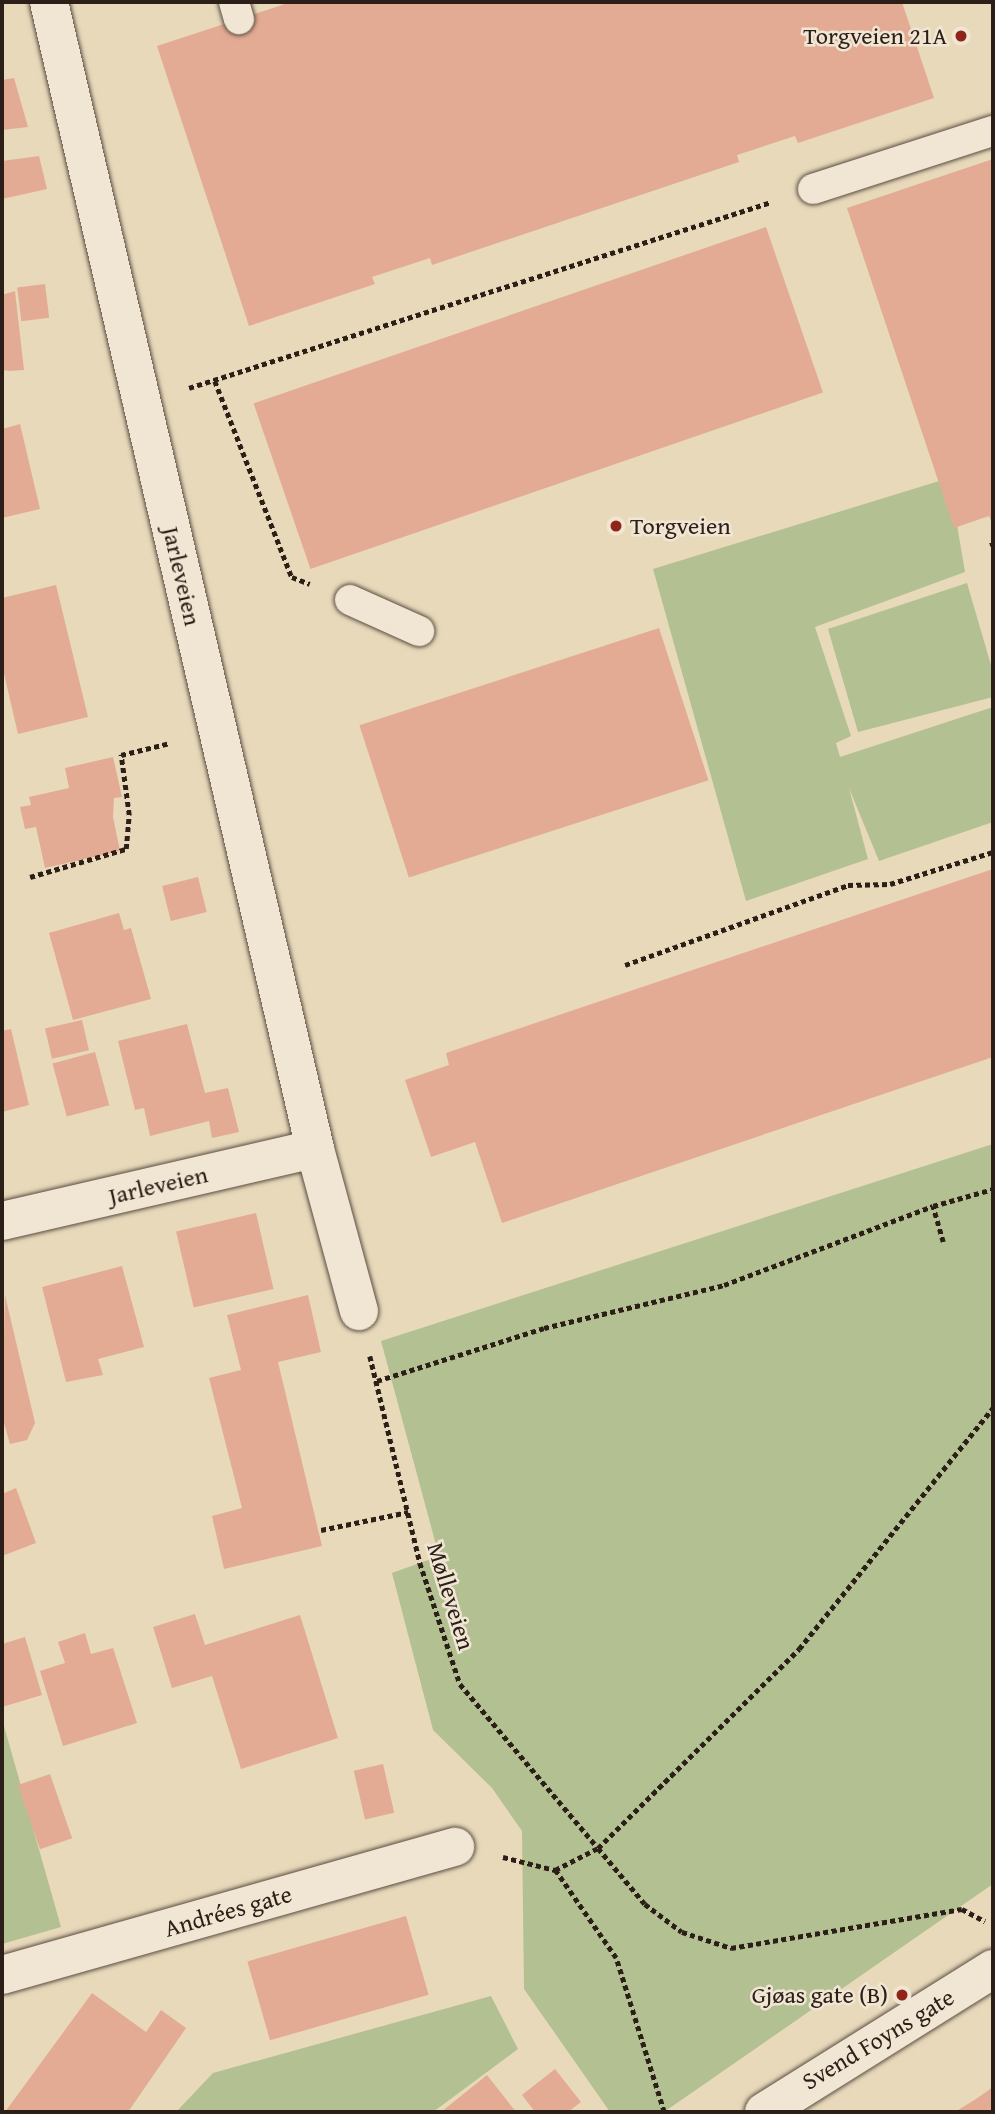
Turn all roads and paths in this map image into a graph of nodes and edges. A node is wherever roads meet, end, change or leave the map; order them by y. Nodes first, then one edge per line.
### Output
1 (49, 2) edge
2 (993, 131) edge
3 (813, 189) joint
4 (350, 600) joint
5 (419, 631) dead end
6 (218, 731) junction
7 (993, 852) edge
8 (30, 877) dead end
9 (625, 965) dead end
10 (315, 1149) junction
11 (993, 1189) edge
12 (933, 1206) junction
13 (2, 1220) edge
14 (943, 1242) dead end
15 (359, 1311) joint
16 (376, 1381) junction
17 (993, 1408) edge
18 (408, 1512) junction
19 (321, 1530) dead end
20 (455, 1847) dead end
21 (598, 1847) junction
22 (989, 1923) dead end
23 (993, 1969) edge
24 (2, 1975) edge
25 (664, 2112) edge
26 (764, 2112) edge

1 - 6 street, Jarleveien
2 - 3 lane
3 - 4 path
4 - 5 lane
6 - 8 path
6 - 10 street, Jarleveien
7 - 9 path
10 - 13 street, Jarleveien
10 - 15 street, Jarleveien
11 - 12 path
12 - 14 path
12 - 16 path
15 - 16 path, Mølleveien
16 - 18 path, Mølleveien
17 - 21 path
18 - 19 path
18 - 21 path, Mølleveien
20 - 24 street, Andrées gate
21 - 22 path, Mølleveien
21 - 25 path
23 - 26 street, Svend Foyns gate

